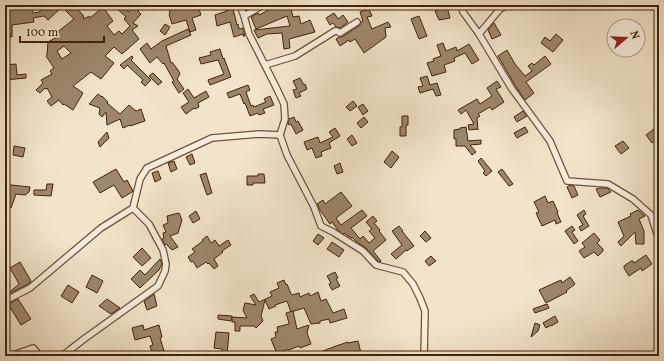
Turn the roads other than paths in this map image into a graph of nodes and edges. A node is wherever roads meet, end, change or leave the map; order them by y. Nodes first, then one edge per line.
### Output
1 (240, 5) edge
2 (263, 5) edge
3 (461, 5) edge
4 (508, 5) edge
5 (244, 16) junction
6 (357, 22) dead end
7 (479, 34) junction
8 (265, 65) junction
9 (280, 135) junction
10 (133, 208) junction
11 (659, 240) edge
12 (5, 301) edge
13 (10, 356) edge
14 (40, 356) edge
15 (62, 356) edge
16 (424, 356) edge

1 - 5 street
2 - 5 street
3 - 7 street
4 - 7 street
5 - 8 street
6 - 8 street
7 - 11 street
8 - 9 street
9 - 10 street
9 - 16 street
10 - 12 street
10 - 15 street
13 - 14 street

